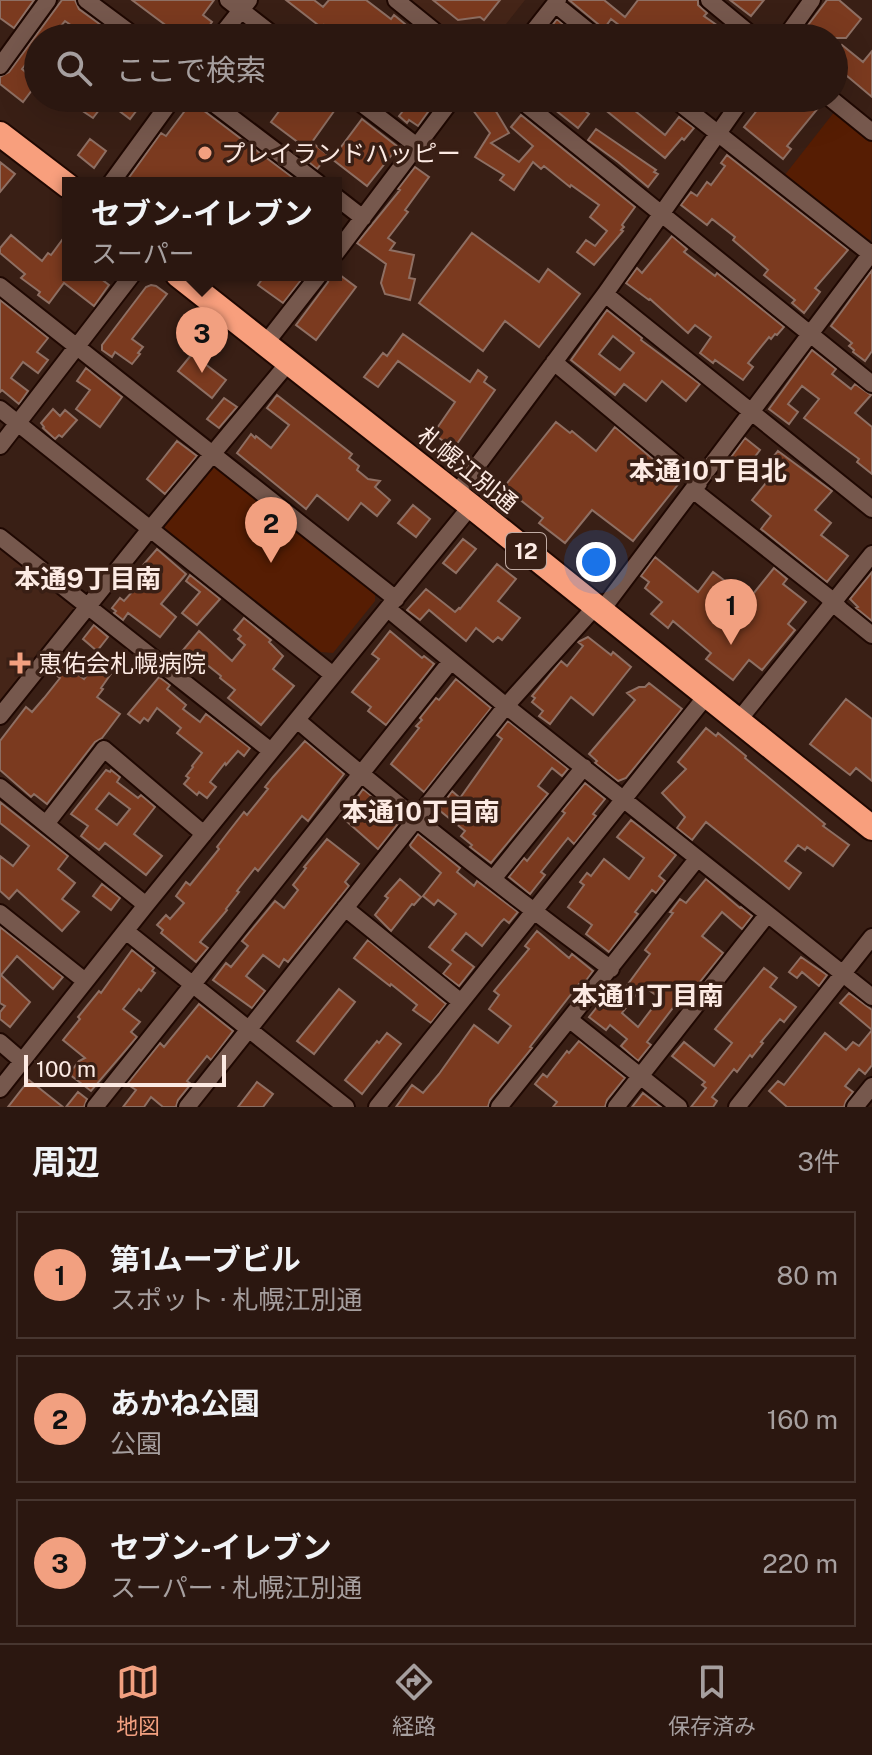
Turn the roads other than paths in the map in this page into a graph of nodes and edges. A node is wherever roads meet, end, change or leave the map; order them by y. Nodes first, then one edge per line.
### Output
1 (48, 0) edge
2 (86, 0) edge
3 (396, 0) edge
4 (709, 0) edge
5 (812, 0) edge
6 (556, 2) edge
7 (239, 4) edge
8 (31, 24) edge
9 (118, 24) edge
10 (227, 24) edge
11 (261, 24) edge
12 (426, 24) edge
13 (539, 24) edge
14 (581, 24) edge
15 (738, 24) edge
16 (795, 24) edge
17 (24, 33) edge
18 (0, 66) edge
19 (163, 112) edge
20 (224, 112) edge
21 (372, 112) edge
22 (442, 112) edge
23 (535, 112) edge
24 (690, 112) edge
25 (733, 112) edge
26 (847, 112) edge
27 (872, 132) edge
28 (0, 134) edge
29 (718, 134) junction
30 (417, 146) junction
31 (115, 177) edge
32 (310, 177) edge
33 (62, 181) edge
34 (342, 202) edge
35 (661, 215) junction
36 (363, 218) junction
37 (342, 245) edge
38 (872, 254) edge
39 (127, 281) edge
40 (186, 281) edge
41 (314, 281) edge
42 (0, 286) edge
43 (605, 294) junction
44 (811, 334) junction
45 (265, 344) junction
46 (76, 348) junction
47 (289, 362) junction
48 (554, 362) junction
49 (872, 384) edge
50 (0, 409) edge
51 (750, 411) junction
52 (18, 423) junction
53 (0, 446) edge
54 (213, 454) junction
55 (696, 486) junction
56 (464, 500) junction
57 (872, 509) edge
58 (150, 529) junction
59 (0, 537) edge
60 (872, 554) edge
61 (834, 603) junction
62 (392, 604) junction
63 (88, 606) junction
64 (598, 608) junction
65 (872, 635) edge
66 (451, 661) junction
67 (333, 675) junction
68 (707, 695) junction
69 (506, 706) junction
70 (0, 716) edge
71 (297, 720) junction
72 (738, 721) junction
73 (271, 751) junction
74 (584, 767) junction
75 (360, 774) junction
76 (0, 787) edge
77 (624, 798) junction
78 (416, 819) junction
79 (46, 824) junction
80 (872, 828) edge
81 (204, 834) junction
82 (697, 859) junction
83 (493, 879) junction
84 (146, 905) junction
85 (345, 908) junction
86 (534, 912) junction
87 (0, 913) edge
88 (767, 915) junction
89 (127, 932) junction
90 (872, 937) edge
91 (611, 969) junction
92 (842, 973) junction
93 (85, 981) junction
94 (193, 983) junction
95 (872, 997) edge
96 (461, 1002) junction
97 (570, 1020) junction
98 (249, 1029) junction
99 (0, 1042) edge
100 (22, 1061) junction
101 (641, 1076) junction
102 (872, 1086) edge
103 (0, 1089) edge
104 (95, 1107) edge
105 (187, 1107) edge
106 (346, 1107) edge
107 (377, 1107) edge
108 (499, 1107) edge
109 (616, 1107) edge
110 (679, 1107) edge
111 (737, 1107) edge
112 (855, 1107) edge

1 - 8 street
2 - 9 street
3 - 12 street
4 - 15 street
5 - 16 street
6 - 13 street
6 - 14 street
7 - 10 street
7 - 11 street
17 - 18 street
19 - 31 street
20 - 32 street
21 - 30 street
22 - 30 street
23 - 35 street
24 - 29 street
25 - 29 street
26 - 27 street
28 - 33 highway
29 - 35 street
29 - 38 street
30 - 36 street
34 - 36 street
35 - 43 street
35 - 44 street
36 - 37 street
38 - 44 street
39 - 46 street
40 - 45 highway, 札幌江別通 / 12
41 - 45 street
42 - 46 street
43 - 48 street
43 - 51 street
44 - 49 street
44 - 51 street
45 - 47 highway, 札幌江別通 / 12
46 - 52 street
46 - 54 street
47 - 54 street
47 - 56 highway, 札幌江別通 / 12
48 - 55 street
48 - 56 street
50 - 52 street
51 - 55 street
51 - 57 street
52 - 53 street
52 - 58 street
54 - 58 street
54 - 62 street
55 - 61 street
55 - 64 street
56 - 62 street
56 - 64 highway, 札幌江別通 / 12
58 - 63 street
58 - 67 street
59 - 63 street
60 - 61 street
61 - 65 street
61 - 72 street
62 - 66 street
62 - 67 street
63 - 70 street
63 - 73 street
64 - 68 highway, 札幌江別通 / 12
64 - 69 street
66 - 69 street
66 - 75 street
67 - 71 street
68 - 72 highway, 札幌江別通 / 12
68 - 77 street
69 - 74 street
69 - 78 street
71 - 73 street
71 - 75 street
72 - 80 highway, 札幌江別通 / 12
73 - 81 street
74 - 77 street
74 - 83 street
75 - 78 street
75 - 94 street
76 - 79 street
77 - 82 street
77 - 86 street
78 - 83 street
78 - 85 street
79 - 81 street
79 - 84 street
81 - 84 street
82 - 88 street
82 - 91 street
83 - 86 street
84 - 89 street
85 - 96 street
85 - 98 street
86 - 91 street
86 - 96 street
87 - 93 street
88 - 92 street
88 - 101 street
89 - 93 street
89 - 94 street
90 - 92 street
91 - 97 street
92 - 95 street
92 - 111 street
93 - 100 street
94 - 98 street
94 - 104 street
96 - 107 street
97 - 101 street
97 - 108 street
98 - 105 street
98 - 106 street
99 - 100 street
100 - 103 street
101 - 109 street
101 - 110 street
102 - 112 street

